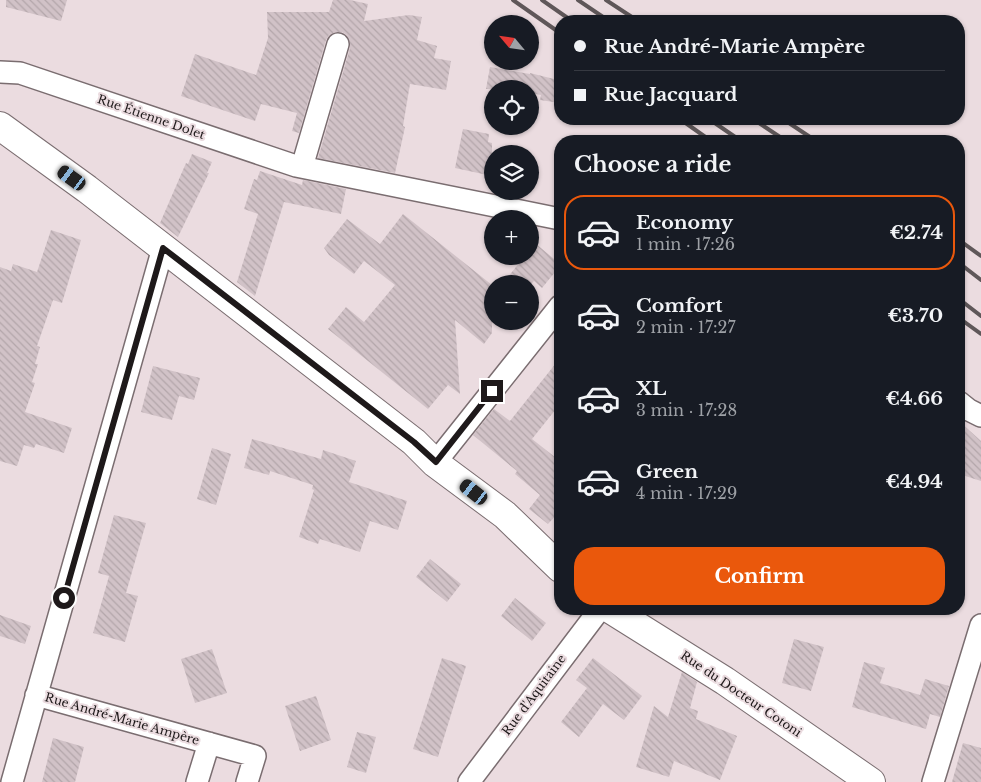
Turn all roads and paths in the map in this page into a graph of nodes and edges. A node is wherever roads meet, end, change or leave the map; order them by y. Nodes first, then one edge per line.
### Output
1 (338, 44) dead end
2 (0, 72) edge
3 (0, 126) edge
4 (302, 167) junction
5 (554, 218) edge
6 (163, 248) junction
7 (554, 314) edge
8 (965, 407) edge
9 (981, 416) edge
10 (436, 462) junction
11 (554, 562) edge
12 (595, 615) edge
13 (620, 615) edge
14 (981, 625) edge
15 (36, 695) junction
16 (209, 743) junction
17 (12, 782) edge
18 (198, 782) edge
19 (247, 782) edge
20 (469, 782) edge
21 (871, 782) edge
22 (933, 782) edge

1 - 4 street
2 - 4 street, Rue Étienne Dolet
3 - 6 street
4 - 5 street, Rue Étienne Dolet
6 - 10 street
6 - 15 street, Rue André-Marie Ampère
7 - 10 street
8 - 9 street
10 - 11 street
12 - 20 street, Rue d'Aquitaine
13 - 21 street, Rue du Docteur Cotoni
14 - 22 street
15 - 16 street, Rue André-Marie Ampère
15 - 17 street, Rue André-Marie Ampère
16 - 18 street, Rue André-Marie Ampère
16 - 19 street, Rue André-Marie Ampère

